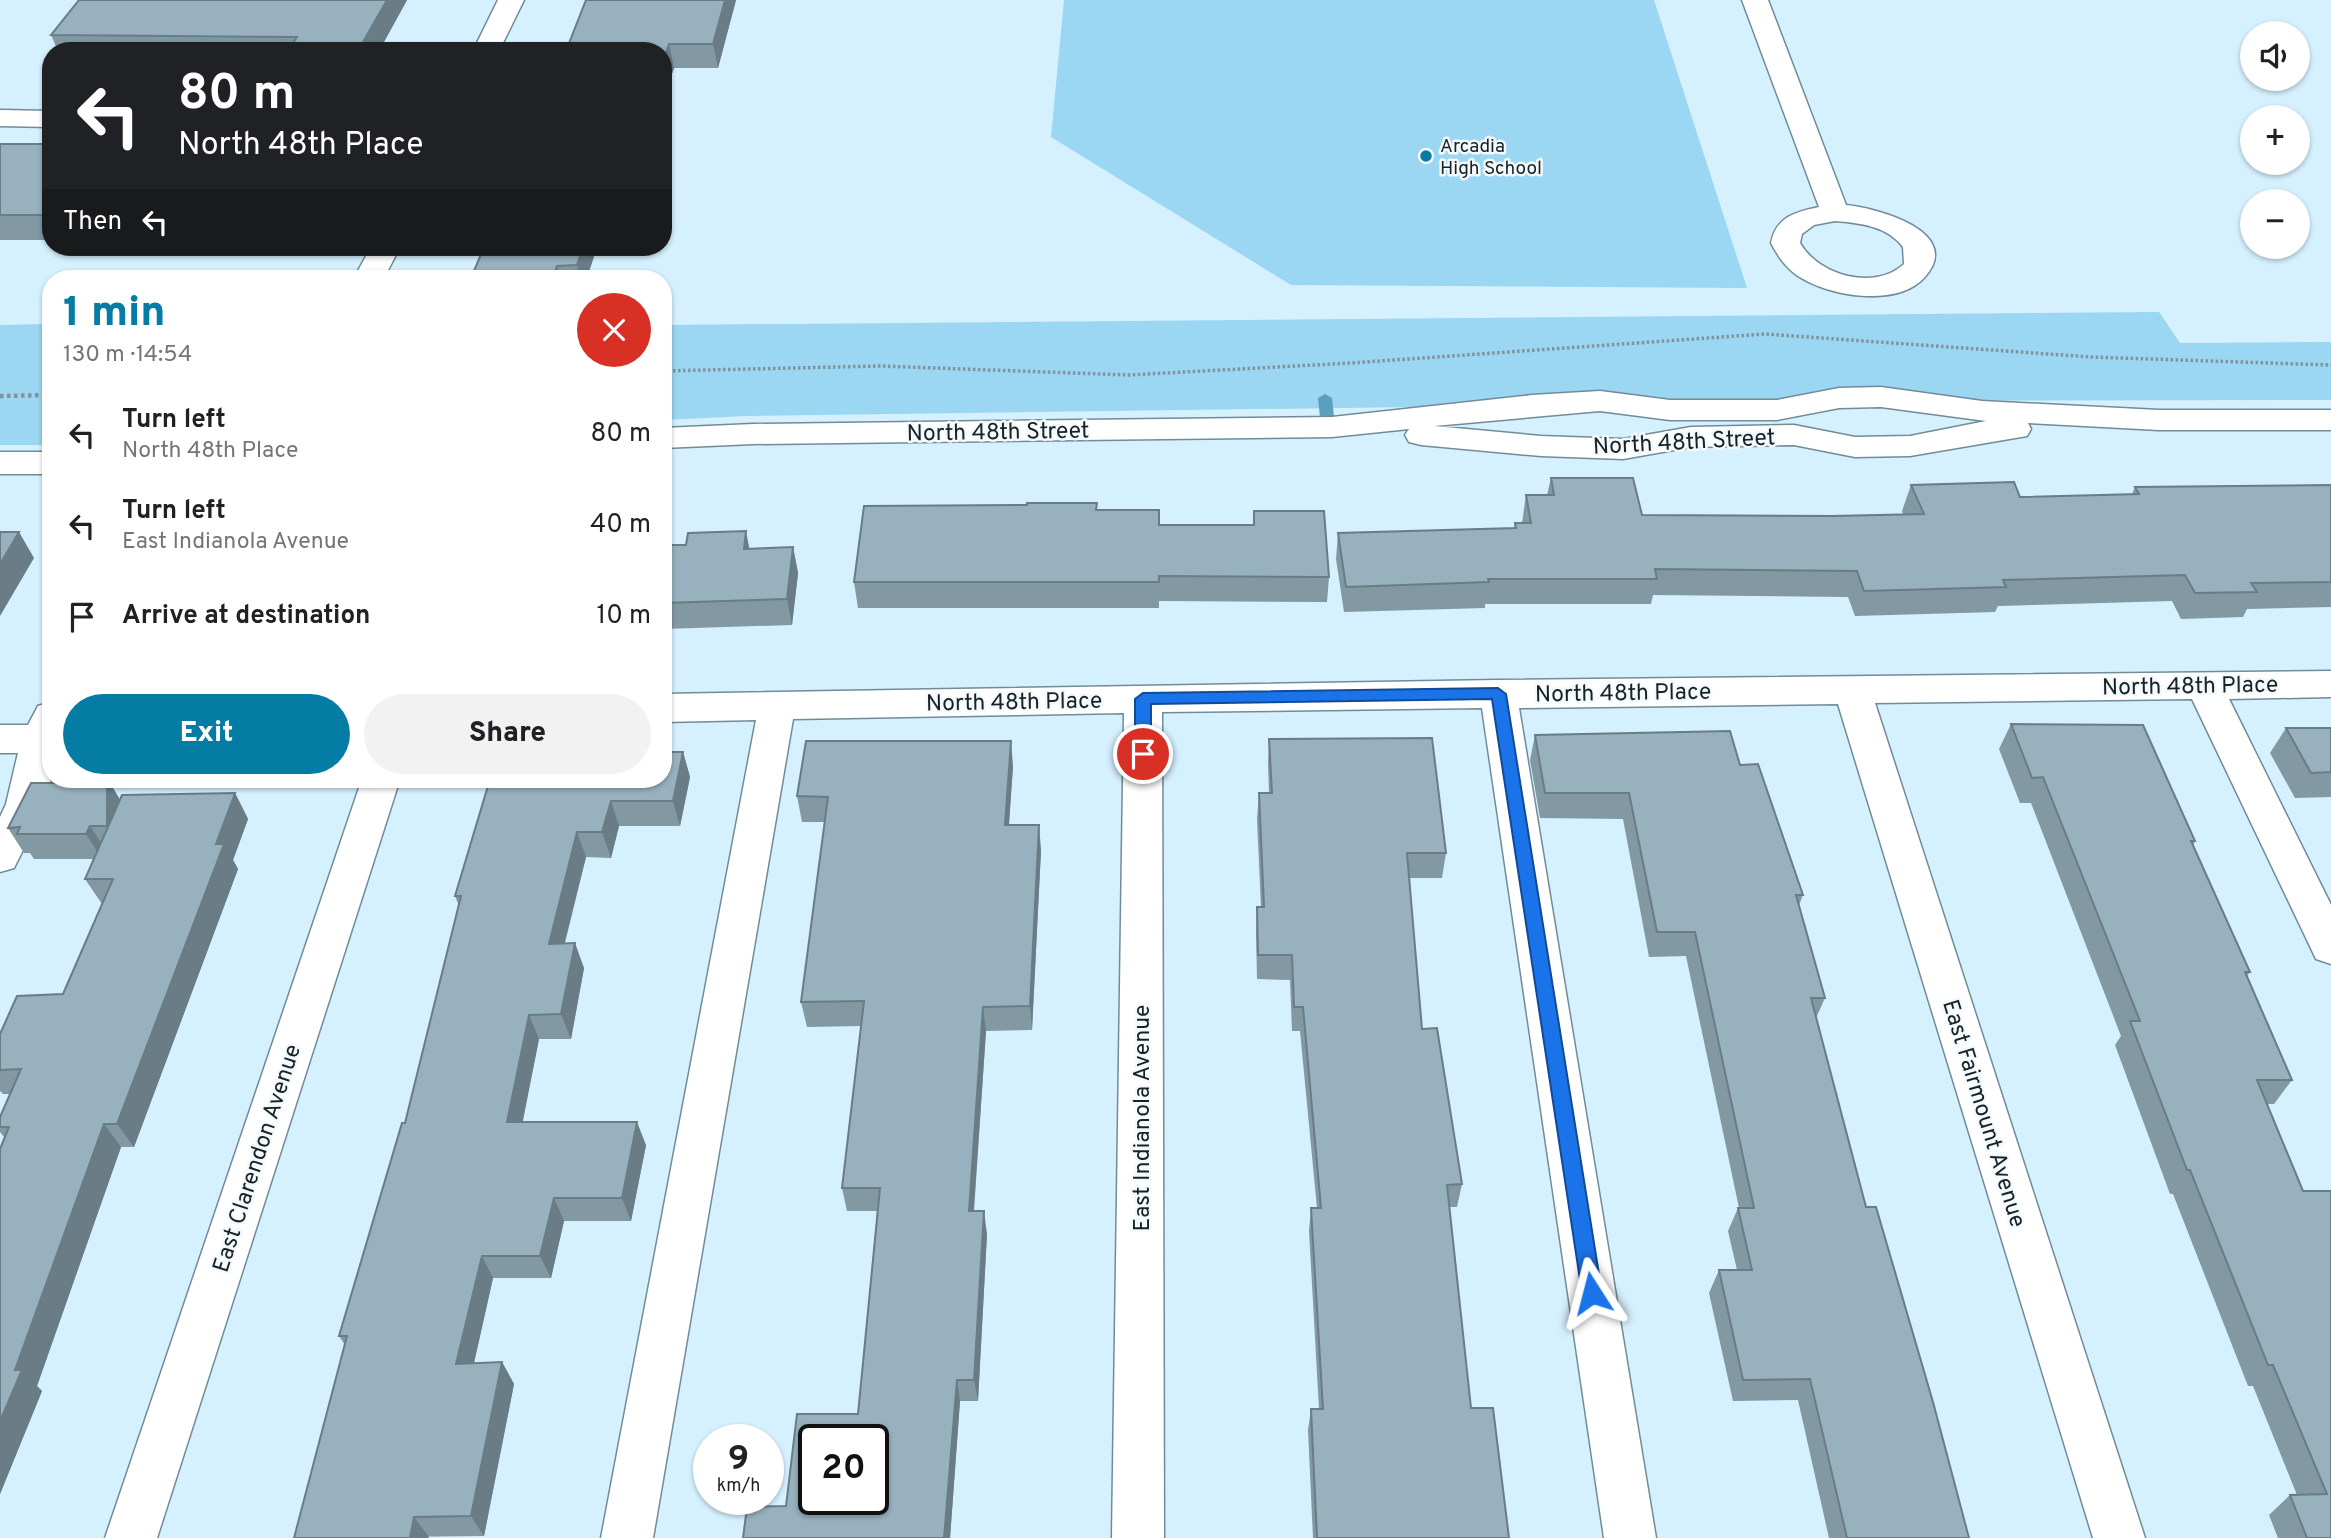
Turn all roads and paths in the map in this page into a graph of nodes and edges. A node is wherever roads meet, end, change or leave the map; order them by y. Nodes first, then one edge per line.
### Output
1 (511, 0) edge
2 (1755, 0) edge
3 (490, 42) edge
4 (0, 118) edge
5 (42, 119) edge
6 (1835, 212) dead end
7 (2331, 365) edge
8 (672, 371) edge
9 (42, 395) edge
10 (0, 396) edge
11 (2159, 420) junction
12 (2331, 420) edge
13 (1332, 427) junction
14 (672, 438) edge
15 (0, 463) edge
16 (42, 463) edge
17 (2331, 684) edge
18 (2204, 685) junction
19 (1852, 688) junction
20 (1498, 694) junction
21 (1143, 699) junction
22 (777, 705) junction
23 (672, 708) edge
24 (42, 731) edge
25 (0, 739) edge
26 (42, 748) edge
27 (378, 788) edge
28 (0, 857) edge
29 (2331, 947) edge
30 (131, 1538) edge
31 (627, 1538) edge
32 (1138, 1538) edge
33 (1630, 1538) edge
34 (2119, 1538) edge

1 - 3 street
2 - 6 street
4 - 5 street
7 - 8 path
9 - 10 path
11 - 12 street, North 48th Street
11 - 13 street, North 48th Street
11 - 13 street, North 48th Street
13 - 14 street, North 48th Street
15 - 16 street
17 - 18 street, North 48th Place
18 - 19 street, North 48th Place
18 - 29 street
19 - 20 street, North 48th Place
19 - 34 street, East Fairmount Avenue
20 - 21 street, North 48th Place
20 - 33 street
21 - 22 street, North 48th Place
21 - 32 street, East Indianola Avenue
22 - 23 street, North 48th Place
22 - 31 street
24 - 25 street
26 - 28 street
27 - 30 street, East Clarendon Avenue

